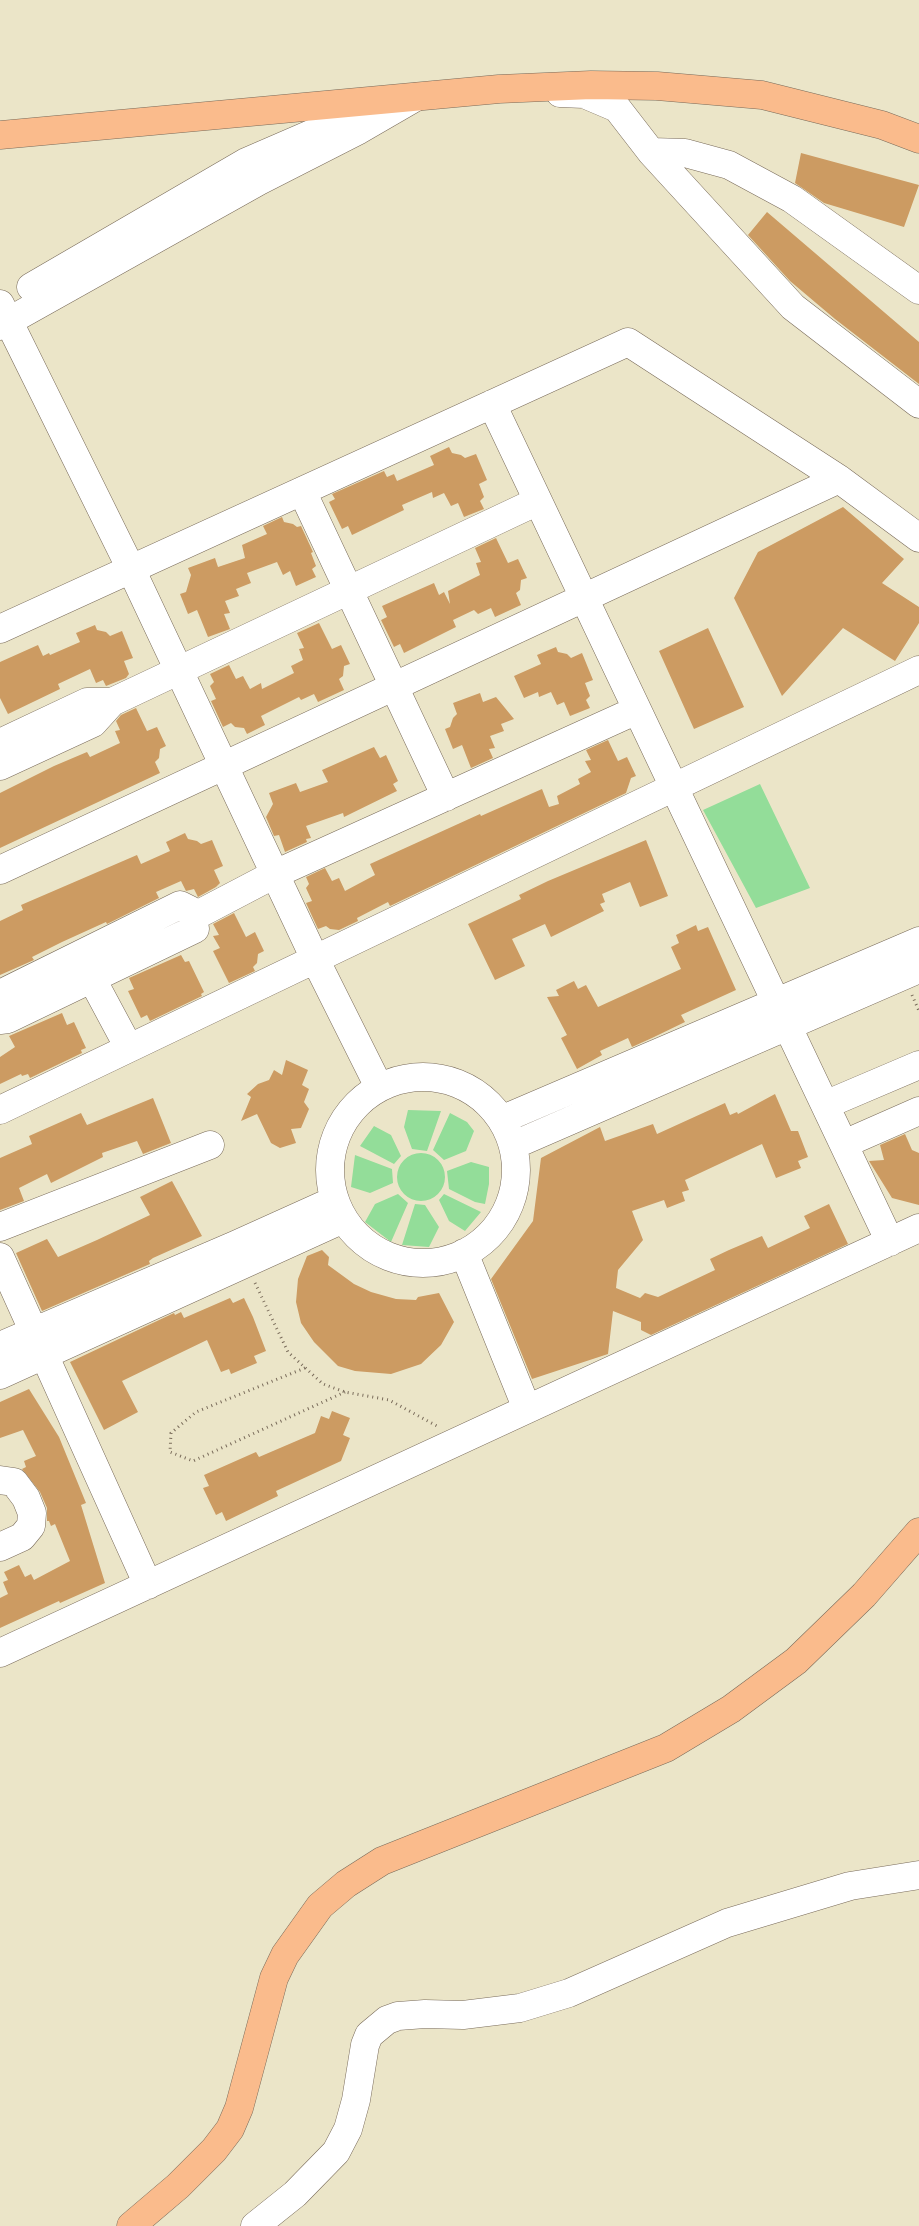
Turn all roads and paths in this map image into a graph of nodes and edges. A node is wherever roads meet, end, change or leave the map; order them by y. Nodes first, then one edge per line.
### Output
1 (499, 89) junction
2 (416, 97) junction
3 (0, 136) edge
4 (919, 139) edge
5 (651, 152) junction
6 (919, 290) edge
7 (2, 314) edge
8 (492, 404) junction
9 (919, 404) edge
10 (839, 479) junction
11 (302, 491) junction
12 (538, 501) junction
13 (919, 538) edge
14 (131, 569) junction
15 (350, 589) junction
16 (584, 598) junction
17 (0, 629) edge
18 (179, 670) junction
19 (919, 670) edge
20 (393, 687) junction
21 (112, 702) junction
22 (638, 710) junction
23 (0, 743) edge
24 (0, 766) edge
25 (224, 766) junction
26 (674, 787) junction
27 (446, 797) junction
28 (0, 870) edge
29 (275, 874) junction
30 (193, 917) junction
31 (919, 940) edge
32 (315, 960) junction
33 (919, 969) edge
34 (92, 979) junction
35 (0, 994) edge
36 (781, 1013) junction
37 (0, 1020) edge
38 (129, 1048) junction
39 (919, 1065) edge
40 (379, 1087) junction
41 (825, 1106) junction
42 (0, 1110) edge
43 (919, 1111) edge
44 (503, 1120) junction
45 (844, 1144) junction
46 (514, 1145) junction
47 (210, 1146) dead end
48 (338, 1210) junction
49 (0, 1227) edge
50 (919, 1228) edge
51 (890, 1242) junction
52 (464, 1253) junction
53 (240, 1255) junction
54 (0, 1257) edge
55 (40, 1344) junction
56 (0, 1346) edge
57 (306, 1368) junction
58 (0, 1375) edge
59 (345, 1392) junction
60 (527, 1410) junction
61 (462, 1440) junction
62 (0, 1480) edge
63 (919, 1532) edge
64 (0, 1547) edge
65 (148, 1584) junction
66 (0, 1653) edge
67 (919, 1875) edge
68 (131, 2226) edge
69 (255, 2226) edge

1 - 2 main road
1 - 4 main road
1 - 5 street
2 - 3 main road
2 - 7 street
5 - 6 street
5 - 9 street
7 - 14 street
8 - 10 street
8 - 11 street
8 - 12 street
10 - 13 street
10 - 16 street
11 - 14 street
11 - 15 street
12 - 15 street
12 - 16 street
14 - 17 street
14 - 18 street
15 - 18 street
15 - 20 street
16 - 20 street
16 - 22 street
18 - 21 street
18 - 25 street
19 - 26 street
20 - 25 street
20 - 27 street
21 - 23 street
21 - 24 street
22 - 26 street
22 - 27 street
25 - 28 street
25 - 29 street
26 - 32 street
26 - 36 street
27 - 29 street
29 - 30 street
29 - 32 street
30 - 34 street
30 - 35 street
31 - 36 street
32 - 38 street
32 - 40 street
33 - 36 street
34 - 37 street
34 - 38 street
36 - 41 street
36 - 44 street
36 - 46 street
38 - 42 street
39 - 41 street
40 - 44 street
40 - 48 street
41 - 45 street
43 - 45 street
44 - 46 street
45 - 51 street
46 - 52 street
47 - 49 street
48 - 52 street
48 - 53 street
50 - 51 street
51 - 60 street
52 - 60 street
53 - 55 street
53 - 57 path
54 - 55 street
55 - 56 street
55 - 58 street
55 - 65 street
57 - 59 path
57 - 59 path
59 - 61 path
60 - 61 street
61 - 65 street
62 - 64 street
63 - 68 main road
65 - 66 street
67 - 69 street

